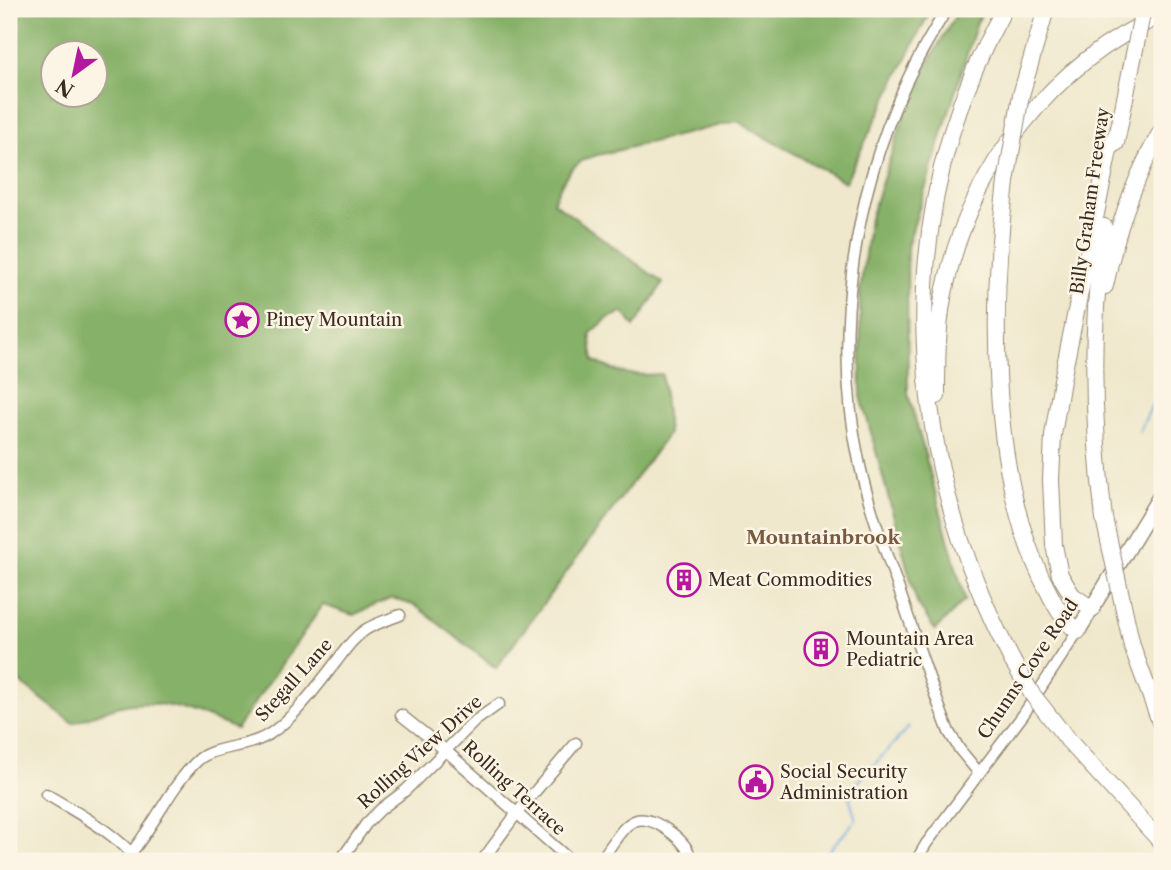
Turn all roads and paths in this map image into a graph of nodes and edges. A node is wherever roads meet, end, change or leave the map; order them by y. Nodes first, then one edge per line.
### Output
1 (947, 9) edge
2 (1004, 9) edge
3 (1046, 9) edge
4 (1143, 9) edge
5 (1162, 15) edge
6 (1162, 130) edge
7 (1117, 133) junction
8 (1095, 336) junction
9 (943, 476) junction
10 (1162, 493) edge
11 (1092, 609) junction
12 (400, 615) dead end
13 (1078, 631) junction
14 (499, 704) dead end
15 (401, 715) dead end
16 (1162, 727) edge
17 (576, 743) dead end
18 (445, 750) junction
19 (979, 773) junction
20 (46, 793) dead end
21 (517, 813) junction
22 (1162, 843) edge
23 (135, 857) edge
24 (340, 861) edge
25 (482, 861) edge
26 (571, 861) edge
27 (600, 861) edge
28 (691, 861) edge
29 (916, 861) edge

1 - 19 street
2 - 9 highway
3 - 13 highway, bridge
4 - 7 highway, Billy Graham Freeway, bridge
5 - 9 highway
6 - 8 highway
7 - 8 highway, Billy Graham Freeway
7 - 11 highway
8 - 16 highway, Billy Graham Freeway, bridge
9 - 22 highway, bridge
10 - 11 main road, Chunns Cove Road
11 - 13 main road, Chunns Cove Road
12 - 23 street, Stegall Lane
13 - 19 street, Chunns Cove Road
14 - 18 street, Rolling View Drive
15 - 18 street, Rolling Terrace
17 - 21 street
18 - 21 street, Rolling Terrace
18 - 24 street, Rolling View Drive
19 - 29 street, Chunns Cove Road
20 - 23 street
21 - 25 street
21 - 26 street, Rolling Terrace
27 - 28 street

